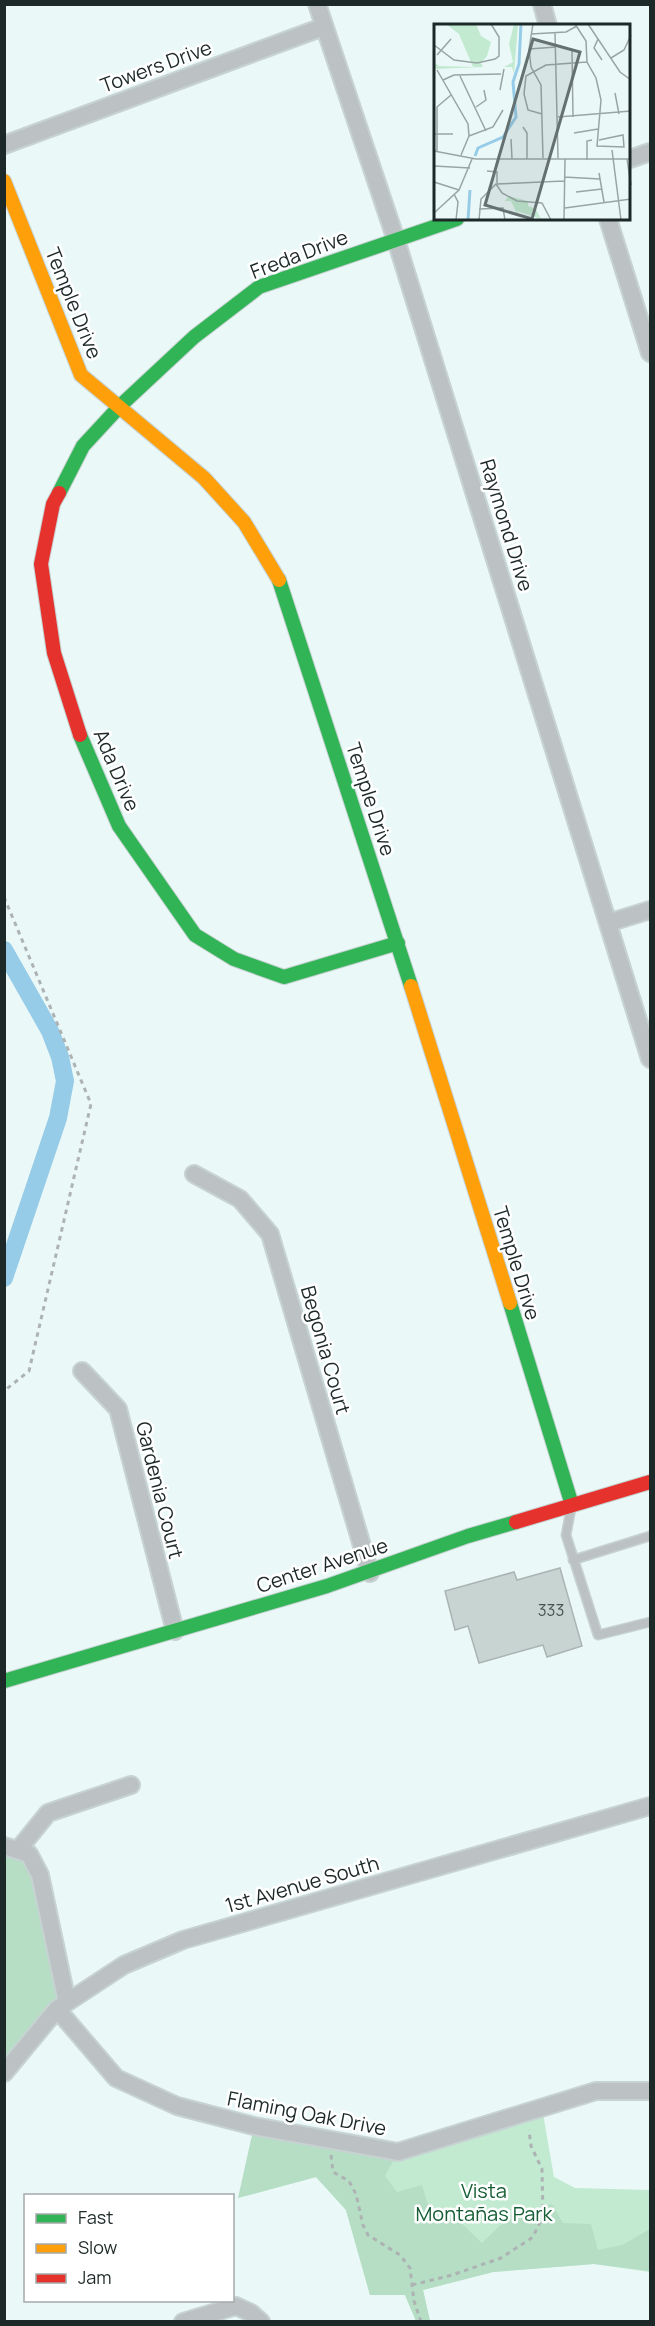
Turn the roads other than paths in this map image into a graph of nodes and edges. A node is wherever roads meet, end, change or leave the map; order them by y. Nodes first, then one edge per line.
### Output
1 (316, 4) edge
2 (542, 4) edge
3 (547, 24) edge
4 (323, 27) junction
5 (4, 145) edge
6 (651, 152) edge
7 (631, 159) edge
8 (4, 181) edge
9 (454, 220) edge
10 (608, 220) edge
11 (396, 240) junction
12 (651, 353) edge
13 (120, 406) junction
14 (651, 910) edge
15 (608, 923) junction
16 (398, 943) junction
17 (651, 1059) edge
18 (194, 1174) dead end
19 (82, 1371) dead end
20 (651, 1482) edge
21 (572, 1505) junction
22 (651, 1536) edge
23 (573, 1560) junction
24 (370, 1572) junction
25 (651, 1622) edge
26 (175, 1631) junction
27 (4, 1681) edge
28 (131, 1785) dead end
29 (651, 1806) edge
30 (11, 1848) edge
31 (62, 2006) junction
32 (4, 2073) edge
33 (651, 2091) edge
34 (183, 2322) edge
35 (261, 2322) edge

1 - 4 street, Raymond Drive
2 - 3 street
4 - 5 street, Towers Drive
4 - 11 street, Raymond Drive
6 - 7 street
8 - 13 street, Temple Drive
9 - 11 street, Freda Drive
10 - 12 street
11 - 13 street, Freda Drive
11 - 15 street, Raymond Drive
13 - 16 street, Temple Drive
13 - 16 street, Ada Drive
14 - 15 street
15 - 17 street, Raymond Drive
16 - 21 street, Temple Drive
18 - 24 street, Begonia Court
19 - 26 street, Gardenia Court
20 - 21 street, Center Avenue
21 - 23 lane
21 - 24 street, Center Avenue
22 - 23 lane
23 - 25 lane
24 - 26 street, Center Avenue
26 - 27 street, Center Avenue
28 - 30 street
29 - 31 street, 1st Avenue South
30 - 31 street
31 - 32 street, 1st Avenue South
31 - 33 street, Flaming Oak Drive
34 - 35 street

